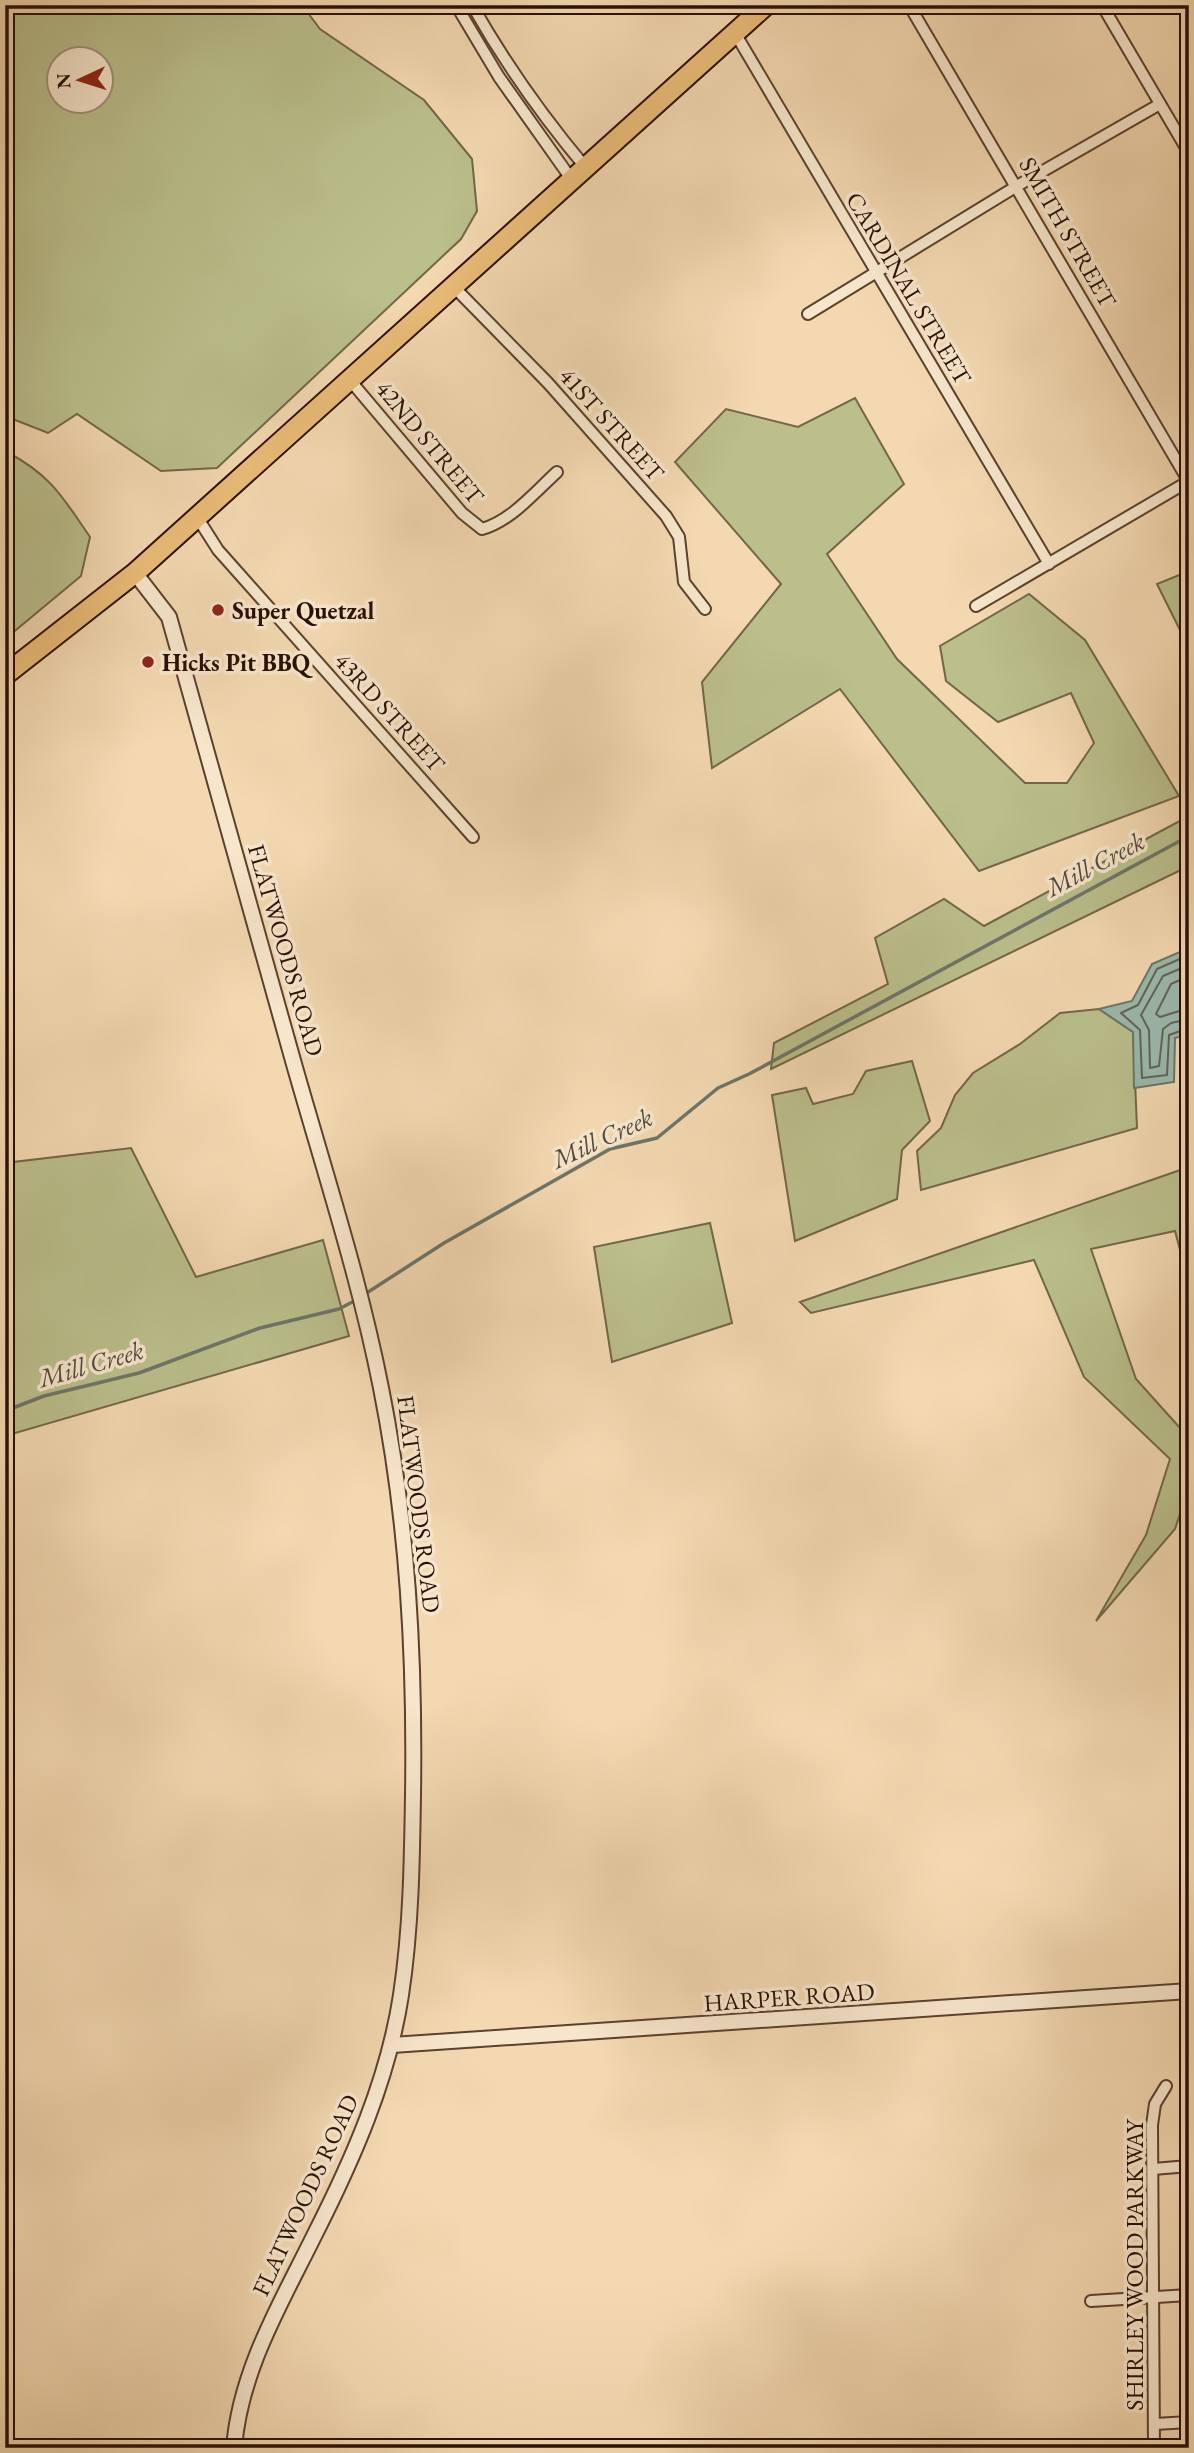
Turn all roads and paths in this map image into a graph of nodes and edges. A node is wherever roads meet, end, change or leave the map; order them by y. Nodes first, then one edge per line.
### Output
1 (456, 5) edge
2 (472, 5) edge
3 (766, 5) edge
4 (909, 5) edge
5 (1102, 5) edge
6 (486, 29) junction
7 (735, 33) junction
8 (475, 36) junction
9 (1160, 104) junction
10 (1189, 153) edge
11 (579, 174) junction
12 (1017, 186) junction
13 (875, 273) junction
14 (454, 287) junction
15 (808, 314) dead end
16 (349, 379) junction
17 (557, 472) dead end
18 (1189, 482) edge
19 (197, 517) junction
20 (1049, 564) junction
21 (135, 573) junction
22 (976, 606) dead end
23 (705, 609) dead end
24 (5, 675) edge
25 (473, 837) dead end
26 (1189, 1990) edge
27 (392, 2045) junction
28 (1166, 2086) dead end
29 (1189, 2166) edge
30 (1153, 2169) junction
31 (1189, 2295) edge
32 (1154, 2297) junction
33 (1091, 2301) dead end
34 (1189, 2422) edge
35 (1155, 2424) junction
36 (234, 2448) edge
37 (1154, 2448) edge

1 - 8 street
2 - 6 street
3 - 7 highway
4 - 12 street, SMITH STREET
5 - 9 street
6 - 8 street
6 - 11 street
7 - 11 highway
7 - 13 street, CARDINAL STREET
8 - 11 street
9 - 10 street
9 - 12 street
11 - 14 highway
12 - 13 street
12 - 18 street, SMITH STREET
13 - 15 street
13 - 20 street, CARDINAL STREET
14 - 16 highway
14 - 23 street, 41ST STREET
16 - 17 street, 42ND STREET
16 - 19 highway
18 - 20 street
19 - 21 highway
19 - 25 street, 43RD STREET
20 - 22 street
21 - 24 highway
21 - 27 street, FLATWOODS ROAD
26 - 27 street, HARPER ROAD
27 - 36 street, FLATWOODS ROAD
28 - 30 street, SHIRLEY WOOD PARKWAY
29 - 30 street
30 - 32 street, SHIRLEY WOOD PARKWAY
31 - 32 street
32 - 33 street
32 - 35 street, SHIRLEY WOOD PARKWAY
34 - 35 street
35 - 37 street, SHIRLEY WOOD PARKWAY

